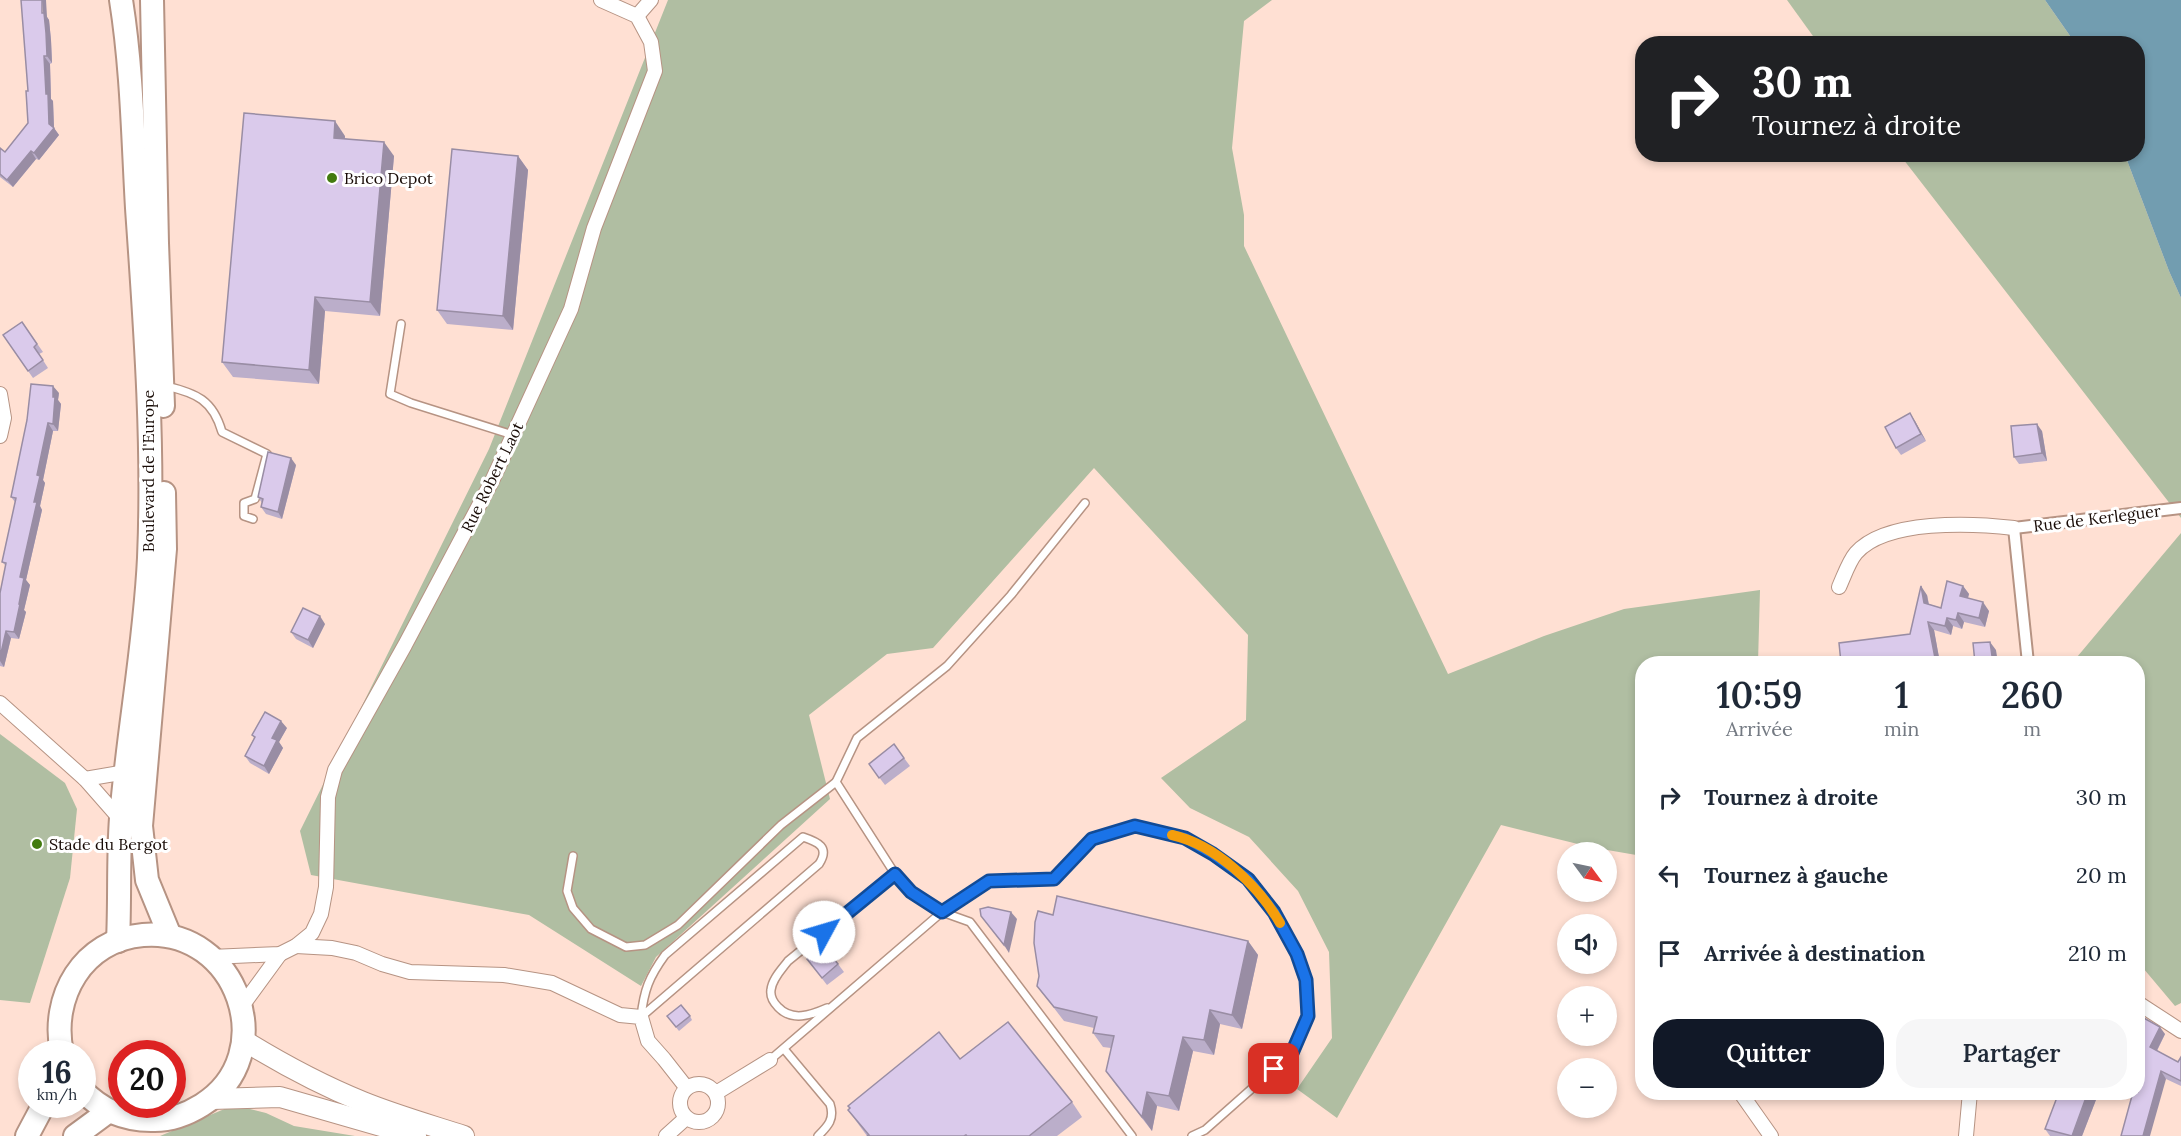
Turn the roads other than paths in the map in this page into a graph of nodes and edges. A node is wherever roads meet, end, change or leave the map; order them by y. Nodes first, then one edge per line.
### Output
1 (121, 0) edge
2 (152, 0) edge
3 (601, 0) edge
4 (651, 0) edge
5 (637, 16) junction
6 (401, 324) dead end
7 (163, 385) junction
8 (0, 394) edge
9 (513, 435) junction
10 (0, 436) edge
11 (1085, 503) dead end
12 (2181, 508) edge
13 (253, 519) dead end
14 (2014, 528) junction
15 (1839, 587) dead end
16 (2027, 656) edge
17 (0, 703) edge
18 (126, 772) junction
19 (85, 779) junction
20 (836, 782) junction
21 (121, 820) junction
22 (573, 856) dead end
23 (895, 874) junction
24 (942, 912) junction
25 (170, 936) junction
26 (118, 941) junction
27 (296, 946) junction
28 (280, 954) junction
29 (211, 957) junction
30 (242, 1006) junction
31 (832, 1006) junction
32 (2145, 1010) edge
33 (641, 1017) junction
34 (2181, 1031) edge
35 (59, 1040) edge
36 (243, 1040) junction
37 (784, 1049) junction
38 (770, 1060) joint
39 (686, 1088) junction
40 (716, 1094) junction
41 (211, 1099) junction
42 (1745, 1100) edge
43 (1969, 1100) edge
44 (108, 1112) edge
45 (186, 1115) edge
46 (37, 1118) edge
47 (128, 1118) edge
48 (173, 1118) edge
49 (686, 1118) junction
50 (27, 1136) edge
51 (75, 1136) edge
52 (416, 1136) edge
53 (464, 1136) edge
54 (666, 1136) edge
55 (818, 1136) edge
56 (1132, 1136) edge
57 (1192, 1136) edge
58 (1770, 1136) edge
59 (1966, 1136) edge

1 - 18 main road, Boulevard de l'Europe
2 - 7 main road, Boulevard de l'Europe
3 - 5 street
4 - 5 street
5 - 9 street, Rue Robert Laot
6 - 9 lane
7 - 13 lane
7 - 25 main road, Boulevard de l'Europe
8 - 10 street
9 - 27 street, Rue Robert Laot
11 - 20 lane
12 - 14 street, Rue de Kerleguer
14 - 15 street, Rue de Kerleguer
14 - 16 street, Rue de Kerleguer
17 - 19 street
18 - 19 street
18 - 21 main road, Boulevard de l'Europe
19 - 21 street
20 - 22 lane
20 - 23 lane
21 - 26 main road, Boulevard de l'Europe
23 - 24 lane
23 - 31 lane
24 - 31 lane
24 - 56 lane
24 - 57 lane
25 - 26 main road
25 - 29 main road
26 - 35 main road
27 - 28 street, Rue Robert Laot
27 - 33 street
28 - 29 street
28 - 30 street
29 - 30 main road
30 - 36 main road
31 - 37 lane
32 - 34 street
33 - 33 lane
33 - 39 street
36 - 41 main road
36 - 53 main road
37 - 38 lane
37 - 55 lane
38 - 40 street
39 - 40 street
39 - 49 street
40 - 49 street
41 - 45 main road
41 - 52 main road
42 - 58 street
43 - 59 street
44 - 51 main road
46 - 50 main road
47 - 48 main road
49 - 54 street

